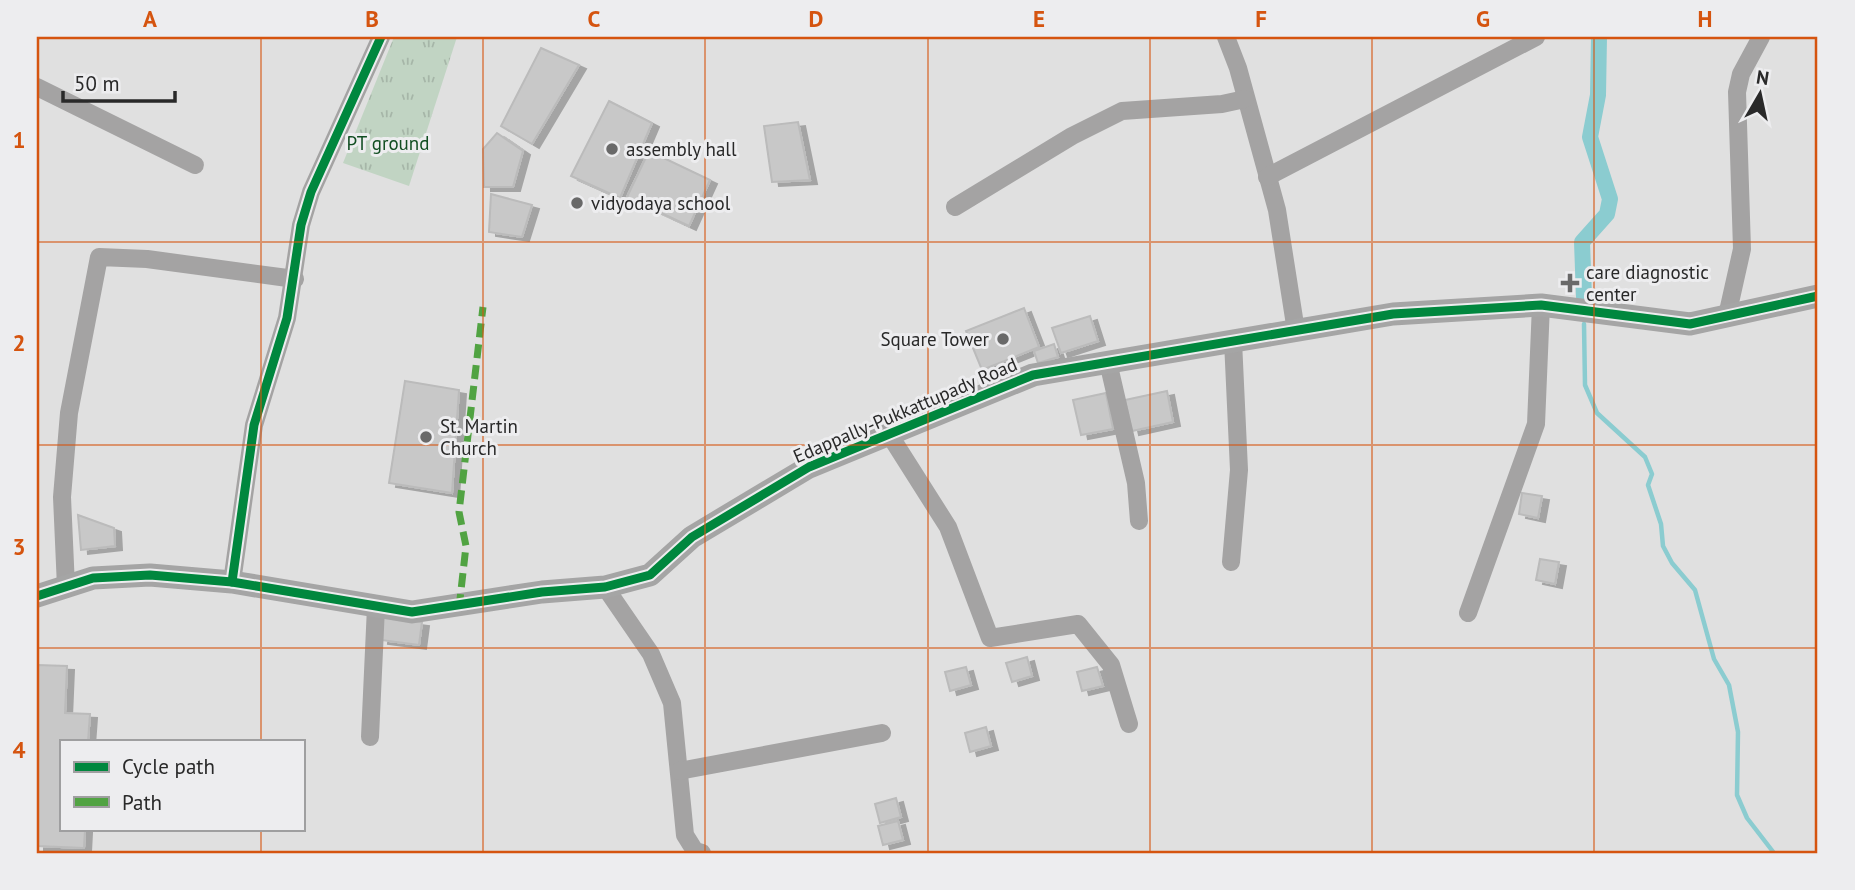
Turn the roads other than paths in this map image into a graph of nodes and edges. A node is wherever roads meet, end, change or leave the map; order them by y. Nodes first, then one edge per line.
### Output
1 (380, 37) edge
2 (1226, 37) edge
3 (1536, 37) edge
4 (1762, 37) edge
5 (37, 87) edge
6 (1245, 99) junction
7 (195, 165) dead end
8 (1268, 177) junction
9 (955, 207) dead end
10 (295, 279) junction
11 (1818, 296) edge
12 (1542, 305) junction
13 (1727, 317) junction
14 (1296, 331) junction
15 (1233, 341) junction
16 (1108, 362) junction
17 (890, 434) junction
18 (1139, 521) dead end
19 (1231, 562) dead end
20 (232, 582) junction
21 (66, 587) junction
22 (605, 587) junction
23 (37, 596) edge
24 (376, 607) junction
25 (1468, 613) dead end
26 (1129, 724) dead end
27 (882, 733) dead end
28 (370, 737) dead end
29 (679, 771) junction
30 (702, 853) edge

1 - 10 street
2 - 6 street
3 - 8 street
4 - 13 street
5 - 7 street
6 - 8 street
6 - 9 street
8 - 14 street
10 - 20 street
10 - 21 street
11 - 13 main road, Edappally-Pukkattupady Road
12 - 13 main road, Edappally-Pukkattupady Road
12 - 14 main road, Edappally-Pukkattupady Road
12 - 25 street
14 - 15 main road, Edappally-Pukkattupady Road
15 - 16 main road, Edappally-Pukkattupady Road
15 - 19 street
16 - 17 main road, Edappally-Pukkattupady Road
16 - 18 street
17 - 22 main road, Edappally-Pukkattupady Road
17 - 26 street
20 - 21 main road, Edappally-Pukkattupady Road
20 - 24 main road, Edappally-Pukkattupady Road
21 - 23 main road, Edappally-Pukkattupady Road
22 - 24 main road, Edappally-Pukkattupady Road
22 - 29 street
24 - 28 street
27 - 29 street
29 - 30 street

